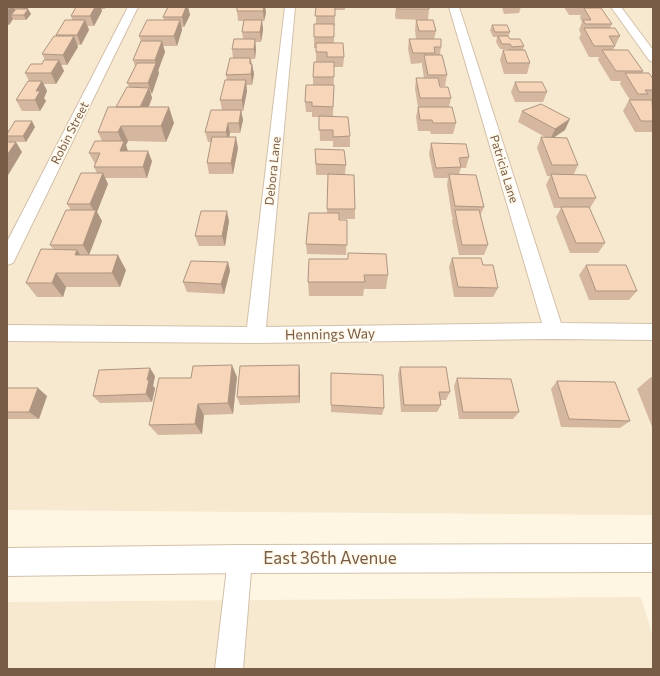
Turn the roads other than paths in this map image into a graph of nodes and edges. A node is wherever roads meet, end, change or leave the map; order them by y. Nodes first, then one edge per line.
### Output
1 (133, 7) edge
2 (290, 7) edge
3 (454, 7) edge
4 (616, 7) edge
5 (653, 58) edge
6 (7, 259) edge
7 (554, 331) junction
8 (653, 332) edge
9 (7, 333) edge
10 (256, 335) junction
11 (653, 558) edge
12 (240, 559) junction
13 (7, 562) edge
14 (229, 669) edge

1 - 6 street, Robin Street
2 - 10 street, Debora Lane
3 - 7 street, Patricia Lane
4 - 5 street
7 - 8 street, Hennings Way
7 - 10 street, Hennings Way
9 - 10 street, Hennings Way
11 - 12 street, East 36th Avenue
12 - 13 street, East 36th Avenue
12 - 14 street

